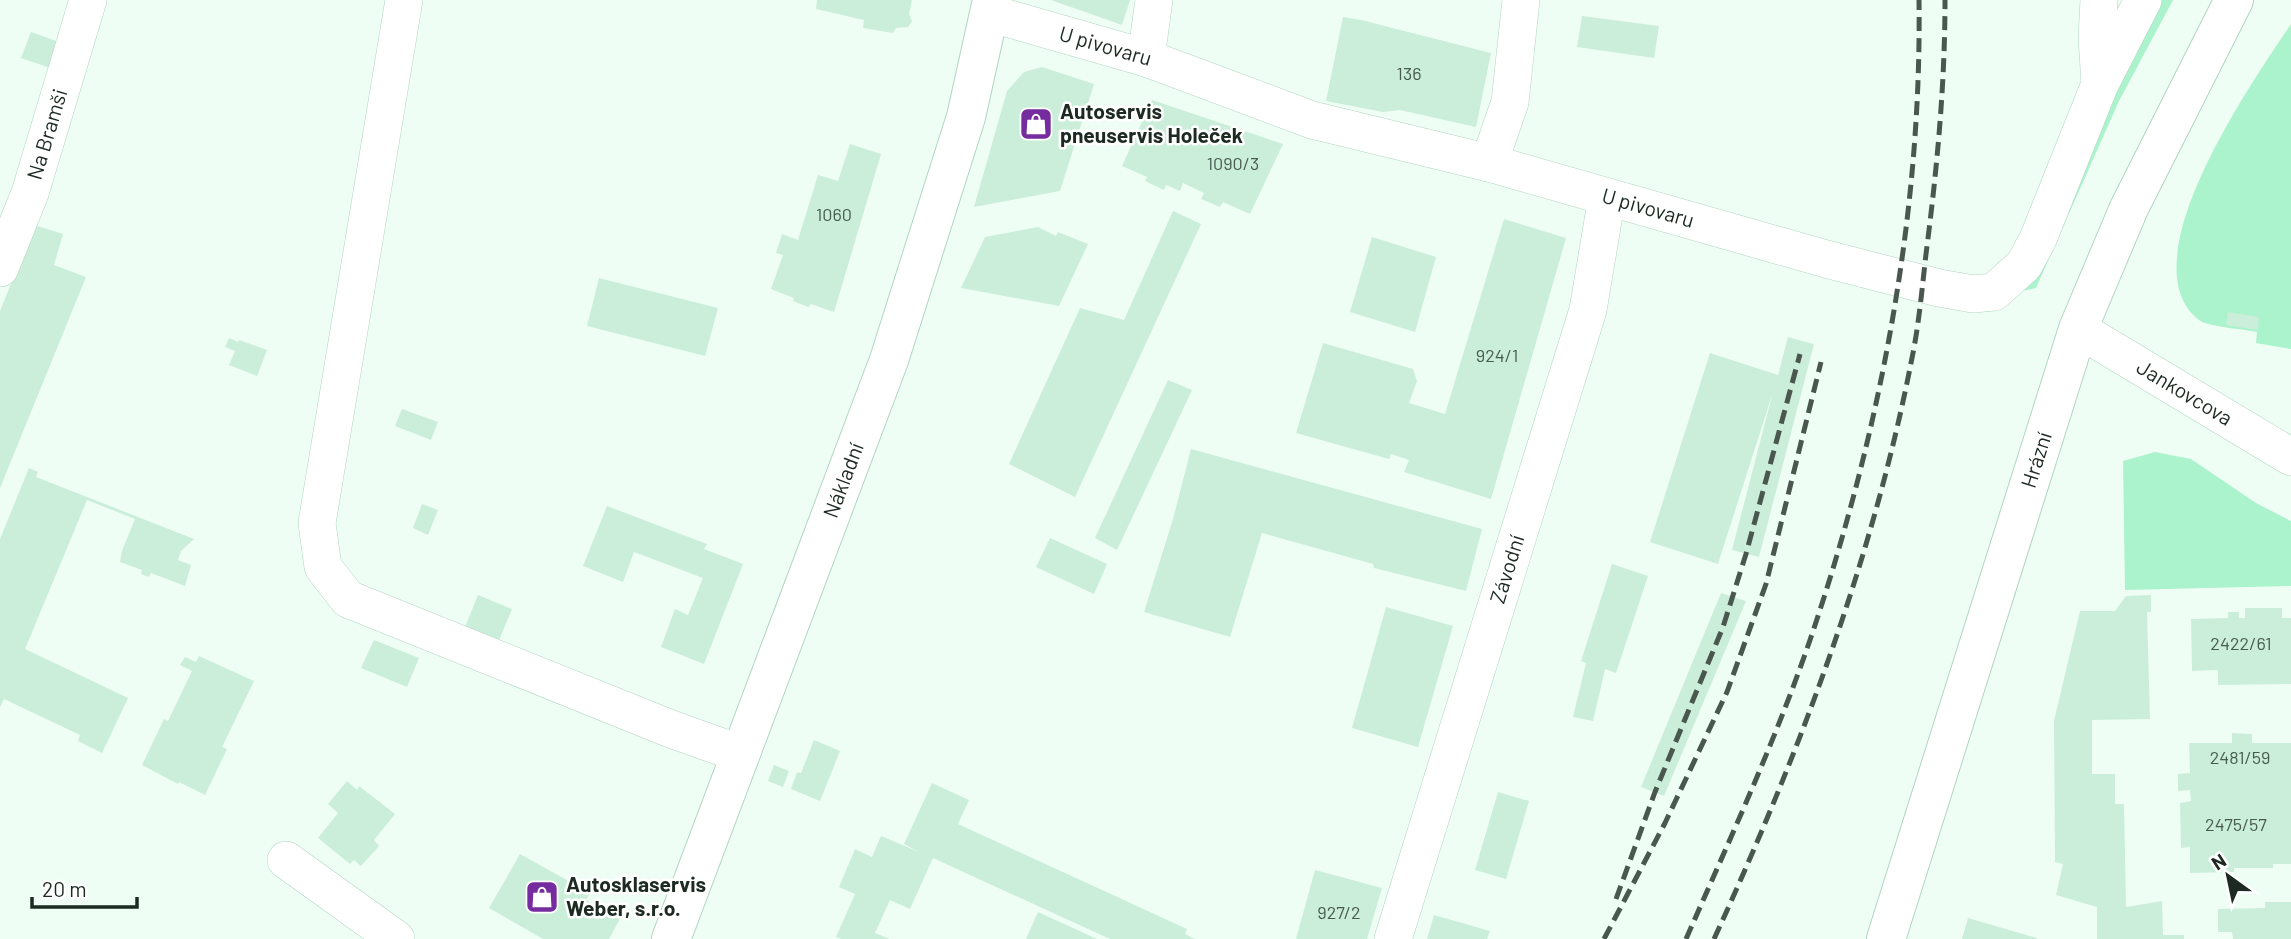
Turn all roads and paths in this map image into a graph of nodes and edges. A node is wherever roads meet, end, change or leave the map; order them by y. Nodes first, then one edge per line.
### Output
1 (88, 0) edge
2 (404, 0) edge
3 (1154, 0) edge
4 (1521, 0) edge
5 (2099, 0) edge
6 (2143, 0) edge
7 (2234, 0) edge
8 (990, 7) edge
9 (1146, 58) junction
10 (2100, 84) junction
11 (1489, 163) junction
12 (1607, 197) junction
13 (0, 268) edge
14 (2078, 329) junction
15 (2291, 457) edge
16 (741, 754) junction
17 (286, 860) dead end
18 (396, 939) edge
19 (671, 939) edge
20 (1393, 939) edge
21 (1886, 939) edge

1 - 13 street, Na Bramši
2 - 16 street
3 - 9 street
4 - 11 street
5 - 10 street
6 - 10 street, U pivovaru
7 - 14 main road, Hrázní
8 - 9 street, U pivovaru
8 - 16 main road, Nákladní
9 - 11 street, U pivovaru
10 - 12 street, U pivovaru
11 - 12 street, U pivovaru
12 - 20 street, Závodní
14 - 15 street, Jankovcova
14 - 21 main road, Hrázní
16 - 19 main road, Nákladní
17 - 18 street

